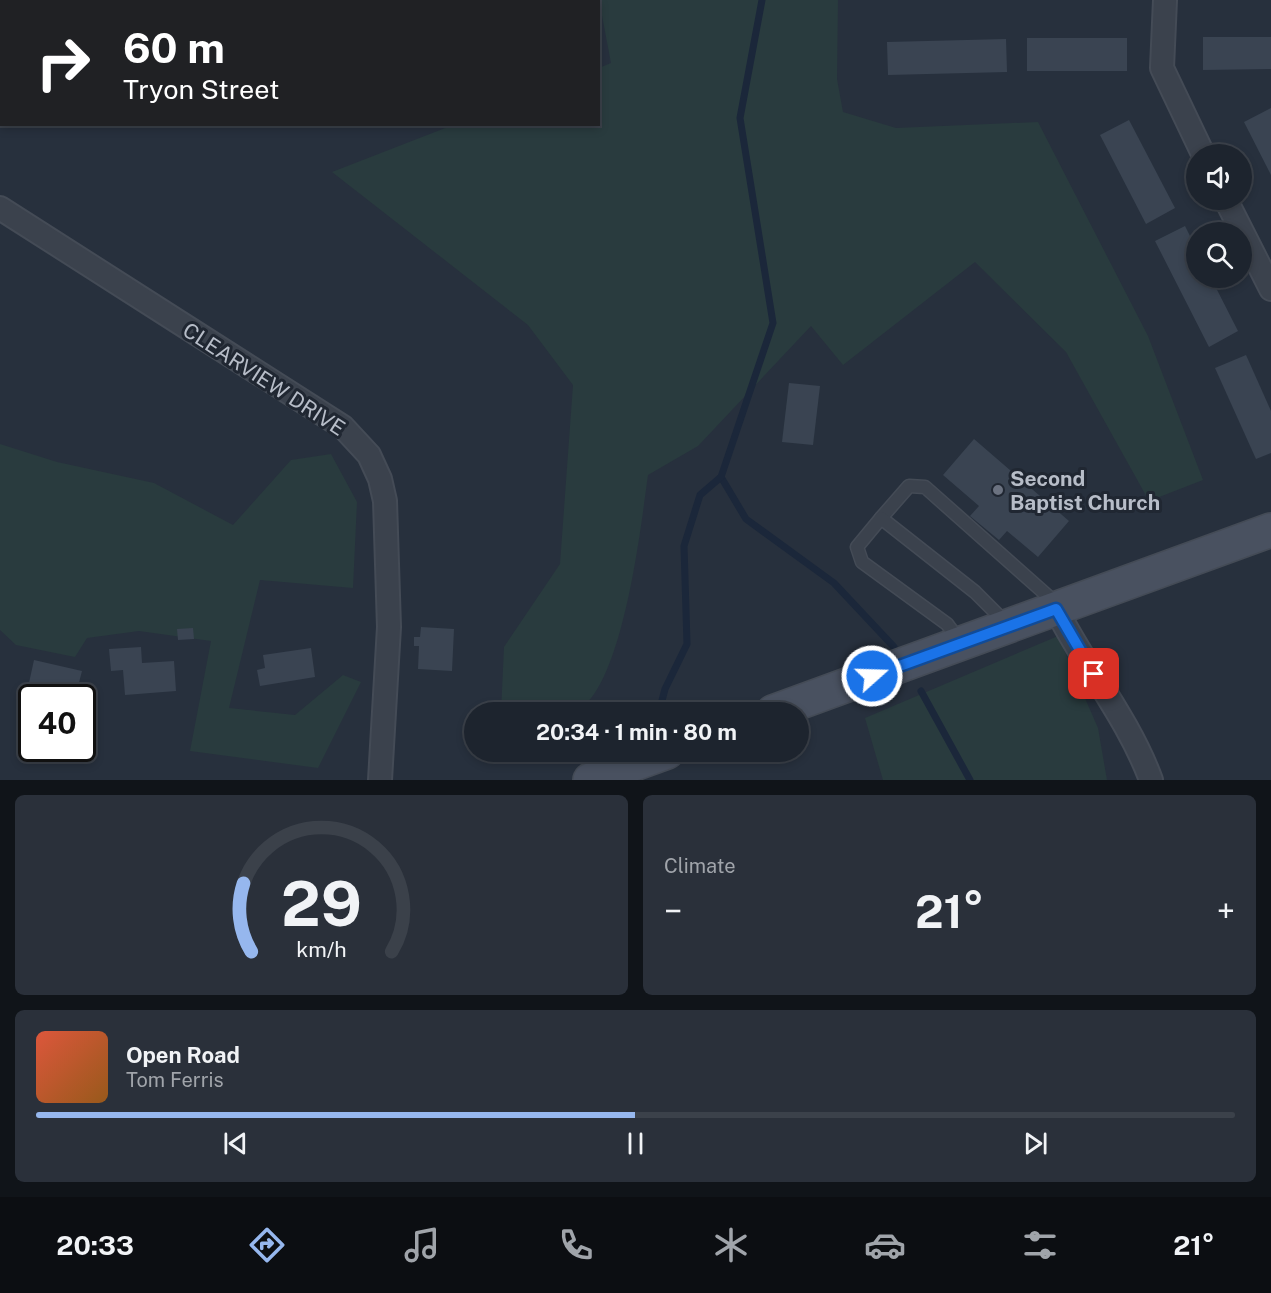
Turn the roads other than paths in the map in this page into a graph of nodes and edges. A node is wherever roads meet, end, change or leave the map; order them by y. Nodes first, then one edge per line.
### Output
1 (1165, 0) edge
2 (1198, 144) edge
3 (0, 208) edge
4 (1231, 210) edge
5 (1271, 290) edge
6 (881, 518) junction
7 (1271, 530) edge
8 (1058, 608) junction
9 (1009, 626) junction
10 (961, 644) junction
11 (801, 702) edge
12 (640, 762) edge
13 (380, 780) edge
14 (590, 780) edge
15 (1151, 780) edge

1 - 2 street
3 - 13 street, CLEARVIEW DRIVE
4 - 5 street
6 - 8 lane
6 - 9 lane
6 - 10 lane
7 - 8 street
8 - 9 street
8 - 15 street
9 - 10 street
10 - 11 street
12 - 14 street

